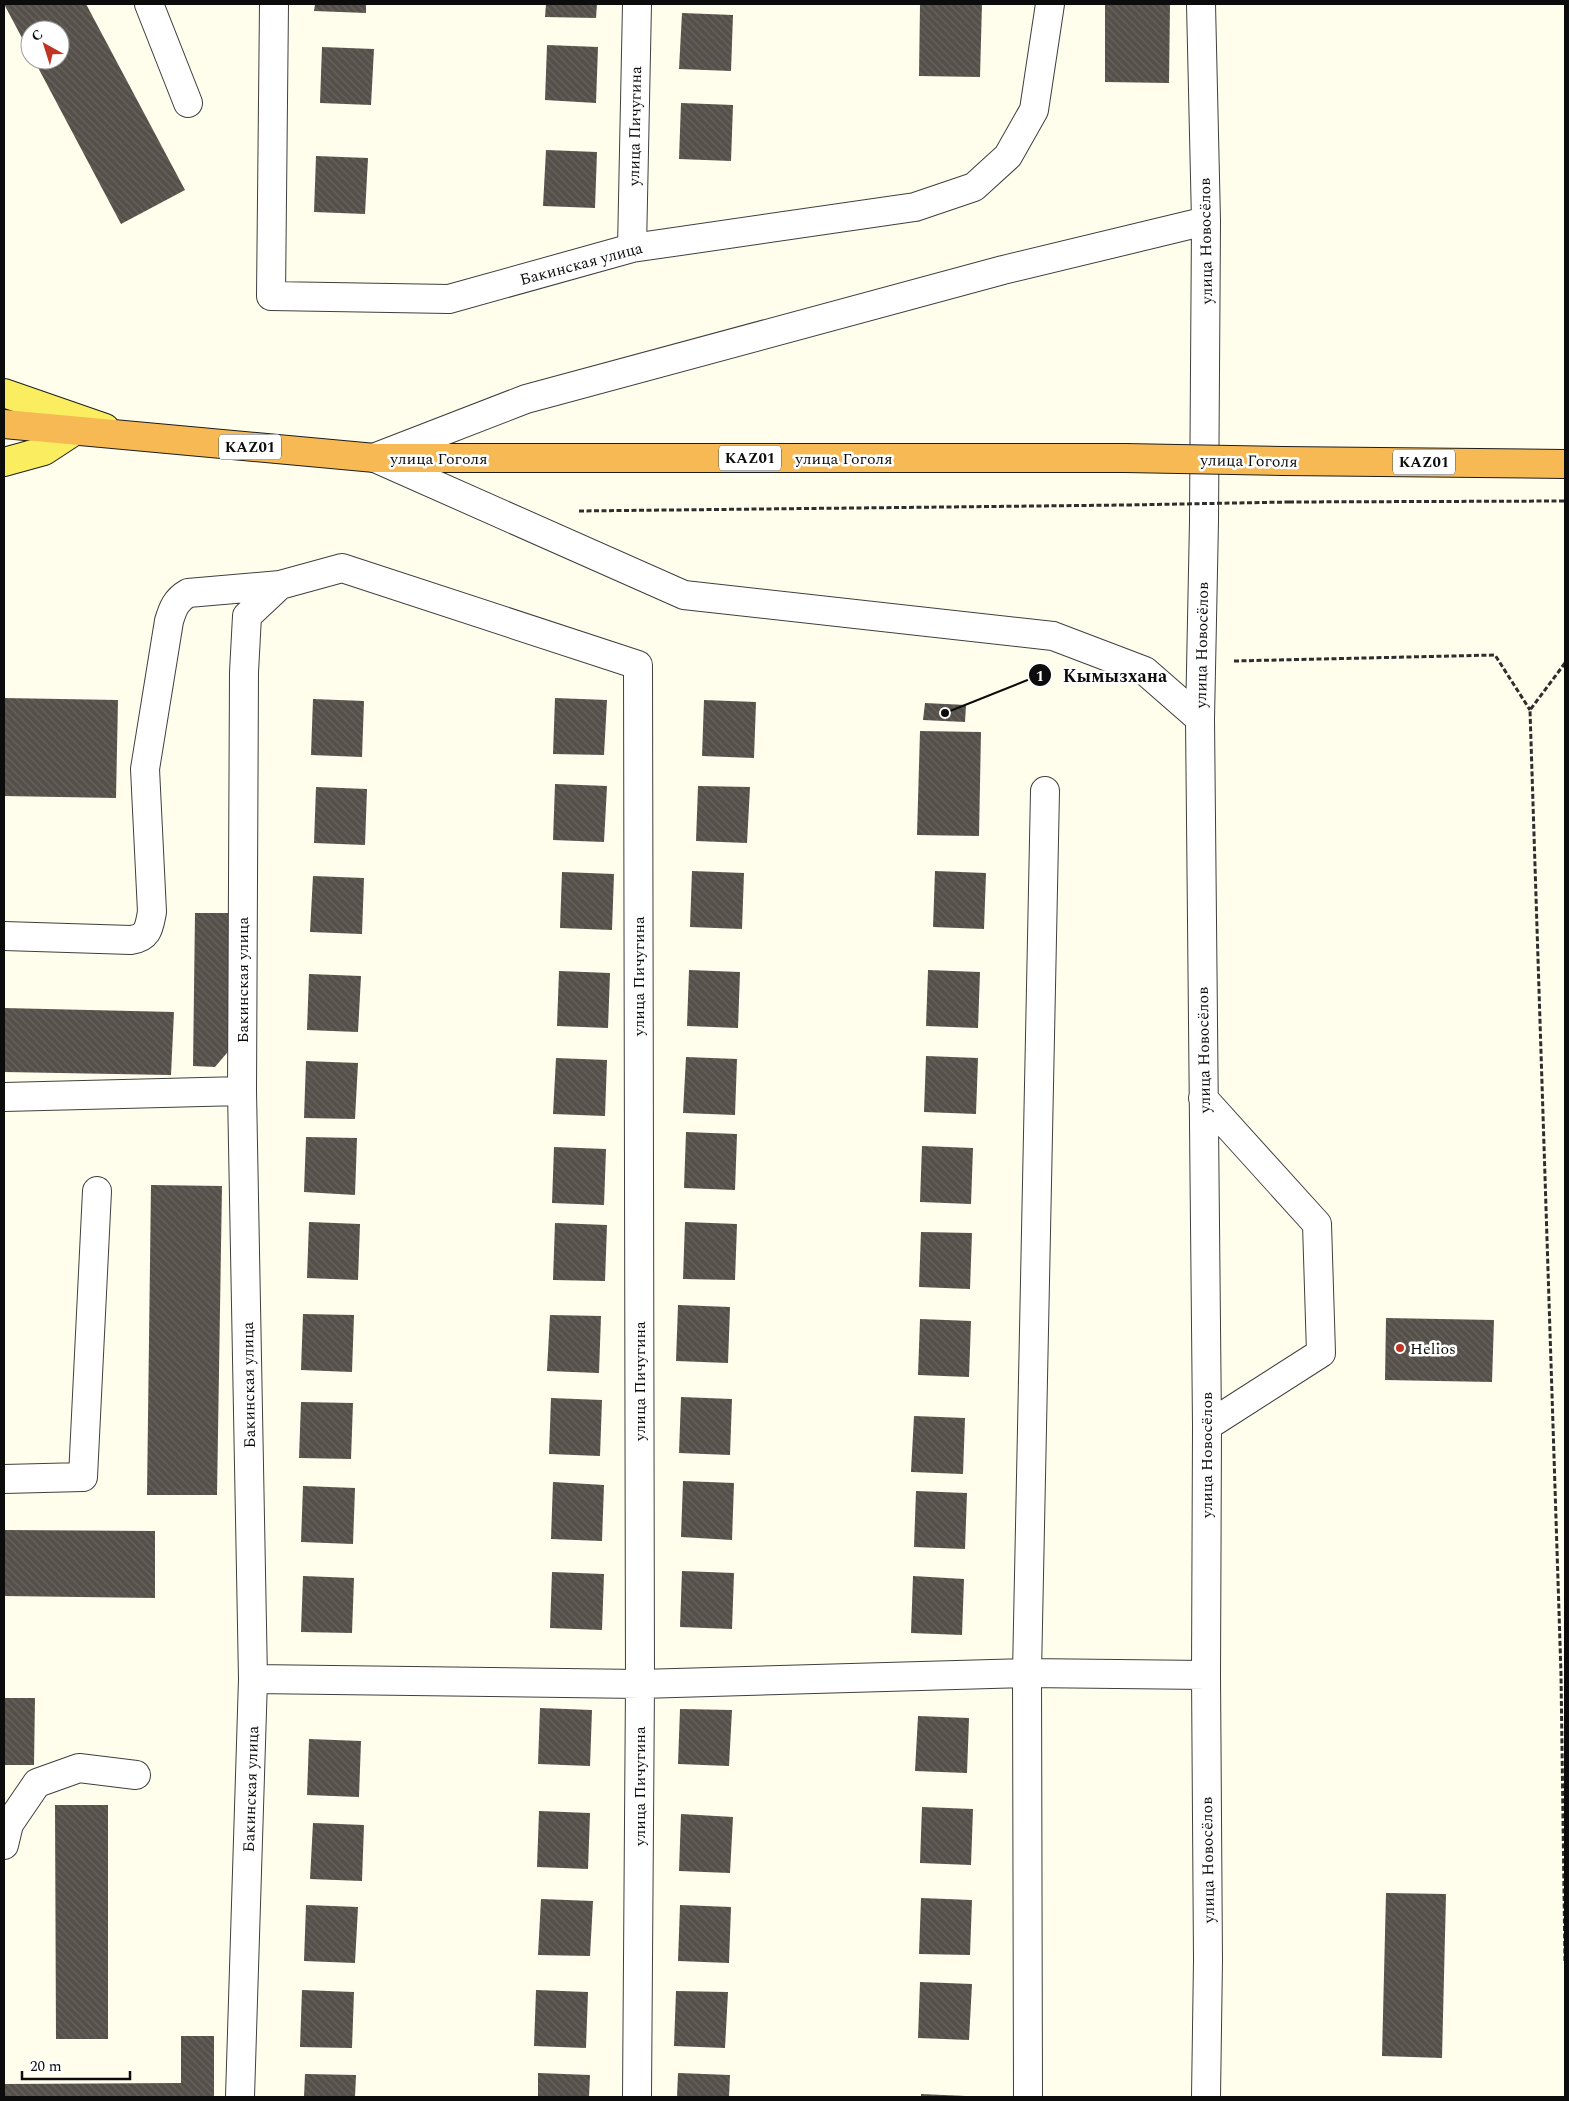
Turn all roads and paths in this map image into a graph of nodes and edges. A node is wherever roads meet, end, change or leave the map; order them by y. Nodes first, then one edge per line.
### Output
1 (150, 4) edge
2 (274, 4) edge
3 (637, 4) edge
4 (1050, 4) edge
5 (1201, 4) edge
6 (188, 103) dead end
7 (1206, 221) junction
8 (632, 248) junction
9 (4, 393) edge
10 (4, 424) edge
11 (72, 432) junction
12 (126, 435) junction
13 (375, 458) junction
14 (4, 462) edge
15 (1565, 464) edge
16 (1565, 501) edge
17 (577, 547) junction
18 (280, 584) junction
19 (1201, 662) junction
20 (1565, 663) edge
21 (1530, 710) junction
22 (1200, 719) junction
23 (1045, 791) dead end
24 (4, 936) edge
25 (242, 1091) junction
26 (4, 1097) edge
27 (1203, 1098) junction
28 (97, 1191) dead end
29 (1207, 1426) junction
30 (4, 1479) edge
31 (1027, 1672) junction
32 (1206, 1675) junction
33 (253, 1679) junction
34 (640, 1684) junction
35 (136, 1775) dead end
36 (4, 1846) edge
37 (1565, 1963) edge
38 (240, 2097) edge
39 (637, 2097) edge
40 (1028, 2097) edge
41 (1206, 2097) edge

1 - 6 street
2 - 8 street, Бакинская улица
3 - 8 street, улица Пичугина
4 - 8 street, Бакинская улица
5 - 7 street, улица Новосёлов
7 - 13 street
7 - 19 street, улица Новосёлов
9 - 12 main road
10 - 11 highway, улица Гоголя / KАZ01
11 - 12 highway, улица Гоголя / KАZ01
11 - 14 main road
12 - 13 highway, улица Гоголя / KАZ01
13 - 15 highway, улица Гоголя / KАZ01, bridge
13 - 17 street
16 - 17 path, bridge
17 - 22 street
18 - 24 street
18 - 25 street, Бакинская улица
18 - 34 street, улица Пичугина
19 - 21 path
19 - 22 street, улица Новосёлов
20 - 21 path
21 - 37 path
22 - 27 street, улица Новосёлов
23 - 31 street
25 - 26 street
25 - 33 street, Бакинская улица
27 - 29 street, улица Новосёлов
27 - 29 street
28 - 30 street
29 - 32 street, улица Новосёлов
31 - 32 street
31 - 34 street
31 - 40 street
32 - 41 street, улица Новосёлов
33 - 34 street
33 - 38 street, Бакинская улица
34 - 39 street, улица Пичугина
35 - 36 street

